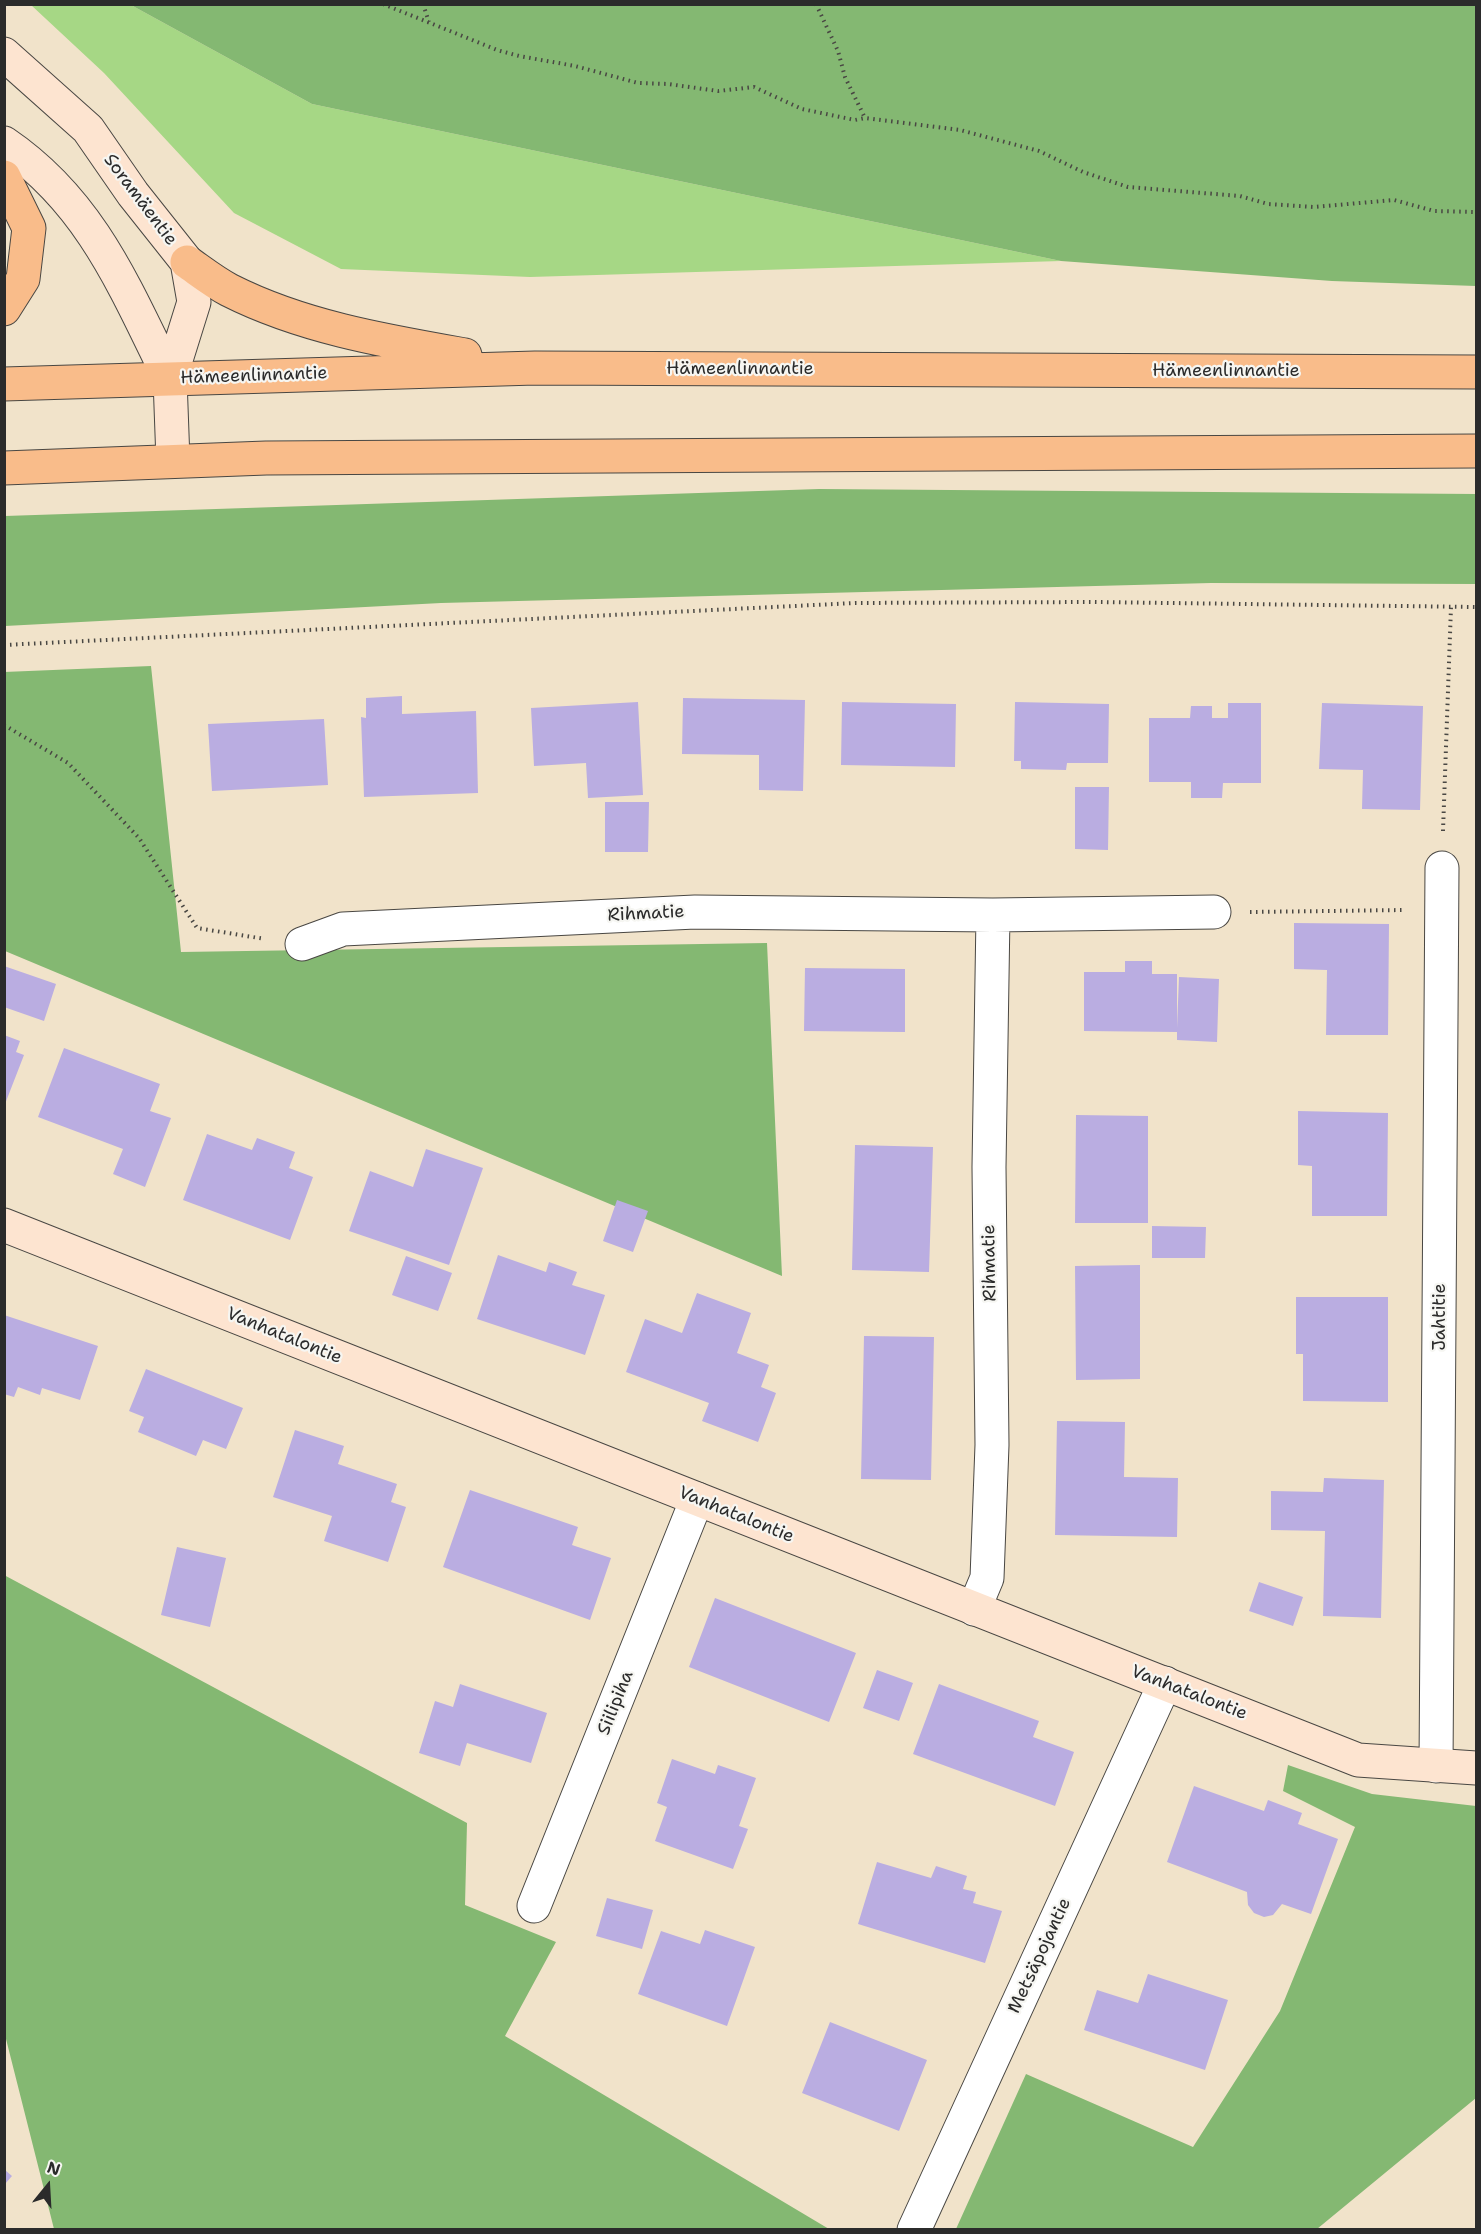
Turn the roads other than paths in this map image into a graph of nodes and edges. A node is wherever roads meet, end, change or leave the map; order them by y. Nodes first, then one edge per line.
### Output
1 (4, 54) edge
2 (4, 143) edge
3 (4, 177) edge
4 (187, 262) junction
5 (4, 309) edge
6 (535, 368) junction
7 (1476, 372) edge
8 (170, 379) junction
9 (4, 384) edge
10 (1476, 452) edge
11 (173, 461) junction
12 (4, 468) edge
13 (1442, 868) road end
14 (1214, 912) road end
15 (993, 915) junction
16 (302, 944) road end
17 (4, 1225) edge
18 (697, 1499) junction
19 (974, 1610) junction
20 (1165, 1683) junction
21 (1436, 1766) junction
22 (1476, 1768) edge
23 (534, 1906) dead end
24 (914, 2229) edge

1 - 4 street, Soramäentie
2 - 8 street, Soramäentie
3 - 5 main road
4 - 6 main road
4 - 8 street, Soramäentie
6 - 7 main road, Hämeenlinnantie
6 - 8 main road, Hämeenlinnantie
8 - 9 main road, Hämeenlinnantie
8 - 11 street, Soramäentie
10 - 11 main road
11 - 12 main road
13 - 21 street, Jahtitie
14 - 15 street, Rihmatie
15 - 16 street, Rihmatie
15 - 19 street, Rihmatie
17 - 18 street, Vanhatalontie
18 - 19 street, Vanhatalontie
18 - 23 street, Siilipiha
19 - 20 street, Vanhatalontie
20 - 21 street, Vanhatalontie
20 - 24 street, Metsäpojantie
21 - 22 street, Vanhatalontie

